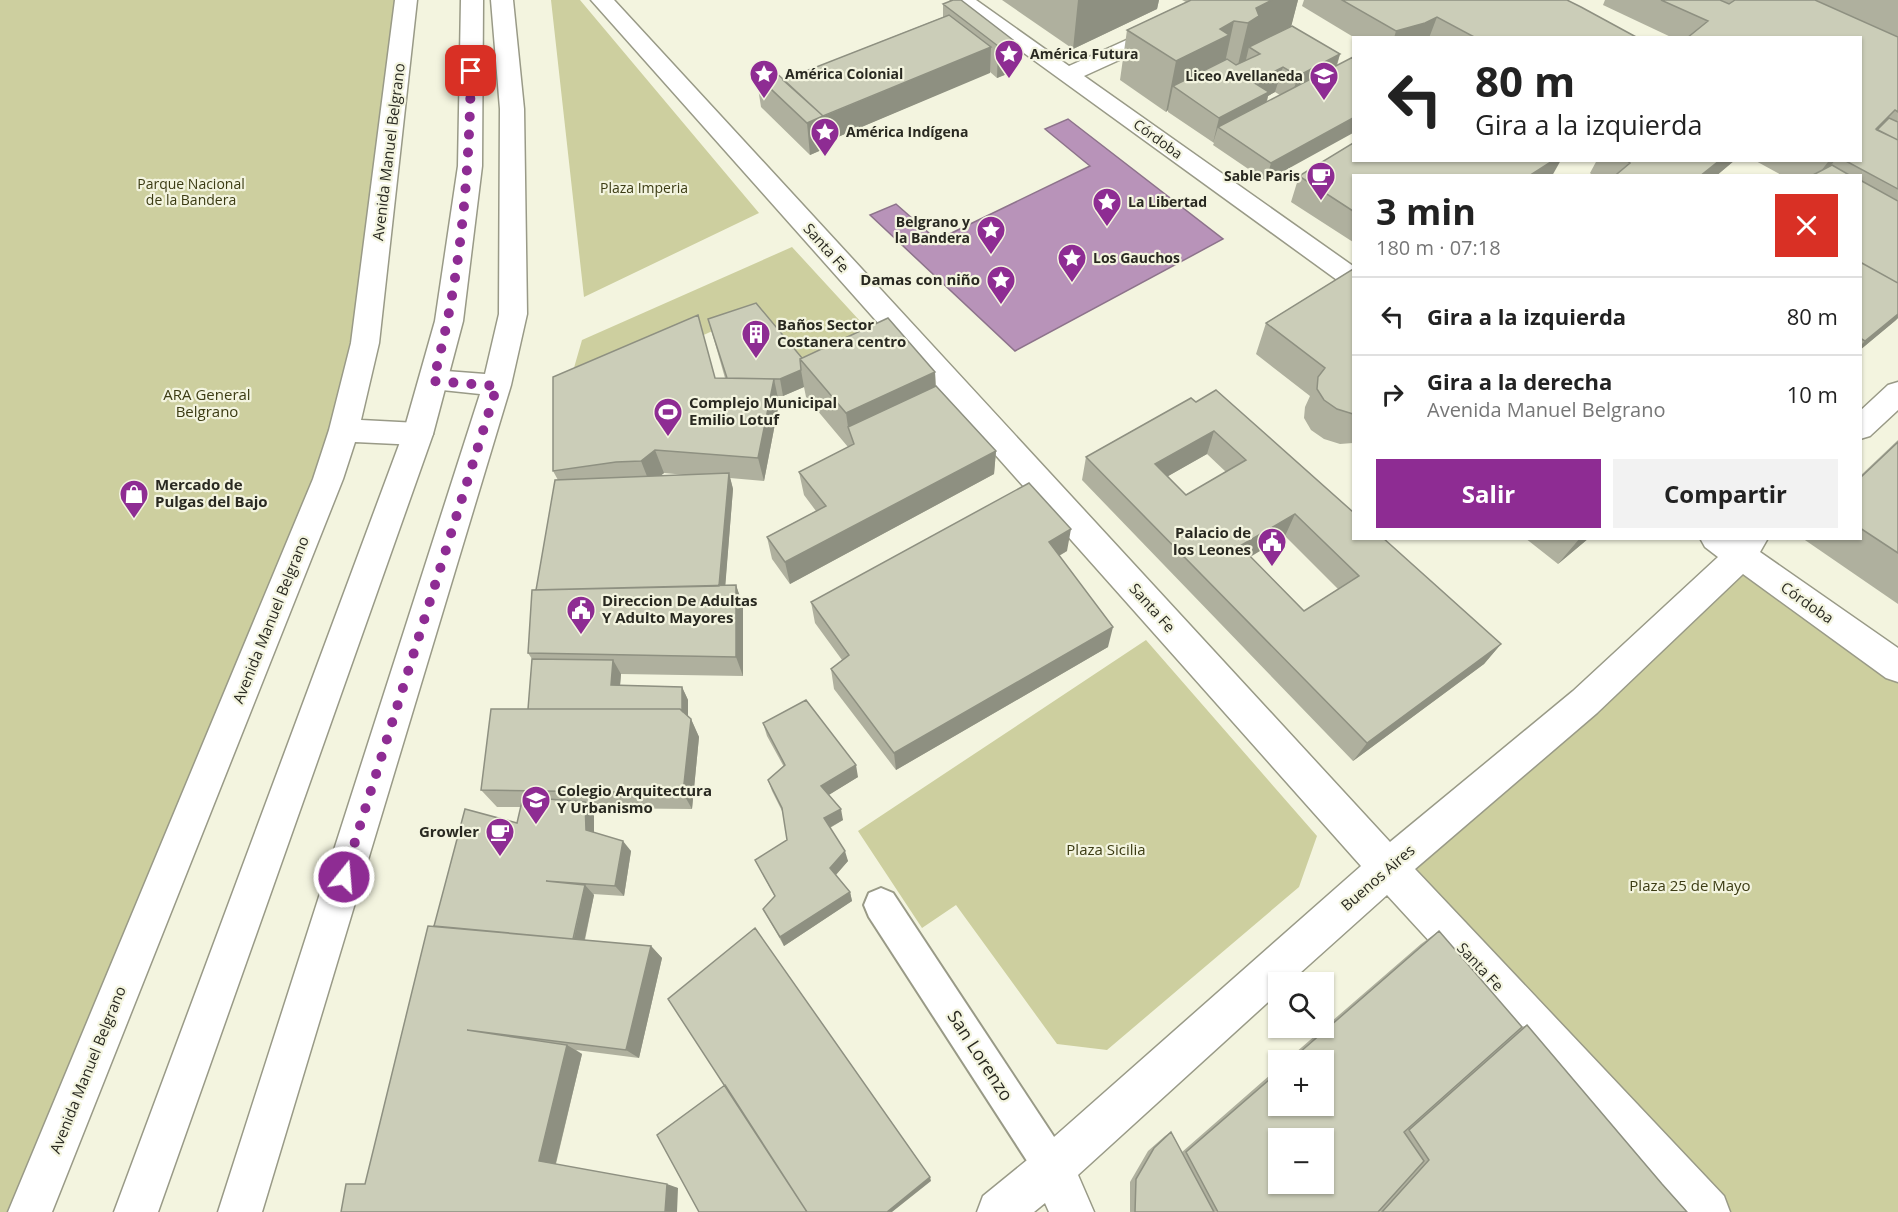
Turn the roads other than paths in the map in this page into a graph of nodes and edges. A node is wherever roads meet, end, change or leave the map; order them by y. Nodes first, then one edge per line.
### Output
1 (406, 0) edge
2 (472, 0) edge
3 (502, 0) edge
4 (602, 0) edge
5 (962, 0) edge
6 (1232, 0) edge
7 (1068, 75) junction
8 (1352, 278) edge
9 (433, 381) junction
10 (497, 386) junction
11 (1898, 393) edge
12 (1862, 426) edge
13 (344, 430) junction
14 (418, 434) junction
15 (1736, 544) edge
16 (1898, 667) edge
17 (1388, 868) junction
18 (881, 904) dead end
19 (1053, 1168) junction
20 (30, 1212) edge
21 (136, 1212) edge
22 (240, 1212) edge
23 (999, 1212) edge
24 (1072, 1212) edge
25 (1708, 1212) edge

1 - 13 street, Avenida Manuel Belgrano
2 - 9 street
3 - 10 street
4 - 17 street, Santa Fe
5 - 7 street, Córdoba
6 - 7 street
7 - 8 street, Córdoba
9 - 10 street
9 - 14 street
10 - 22 street
11 - 12 street
13 - 14 street
13 - 20 street, Avenida Manuel Belgrano
14 - 21 street
15 - 16 street, Córdoba
15 - 17 street, Buenos Aires
17 - 19 street, Buenos Aires
17 - 25 street, Santa Fe
18 - 19 lane, San Lorenzo
19 - 23 street, Buenos Aires
19 - 24 street, San Lorenzo

